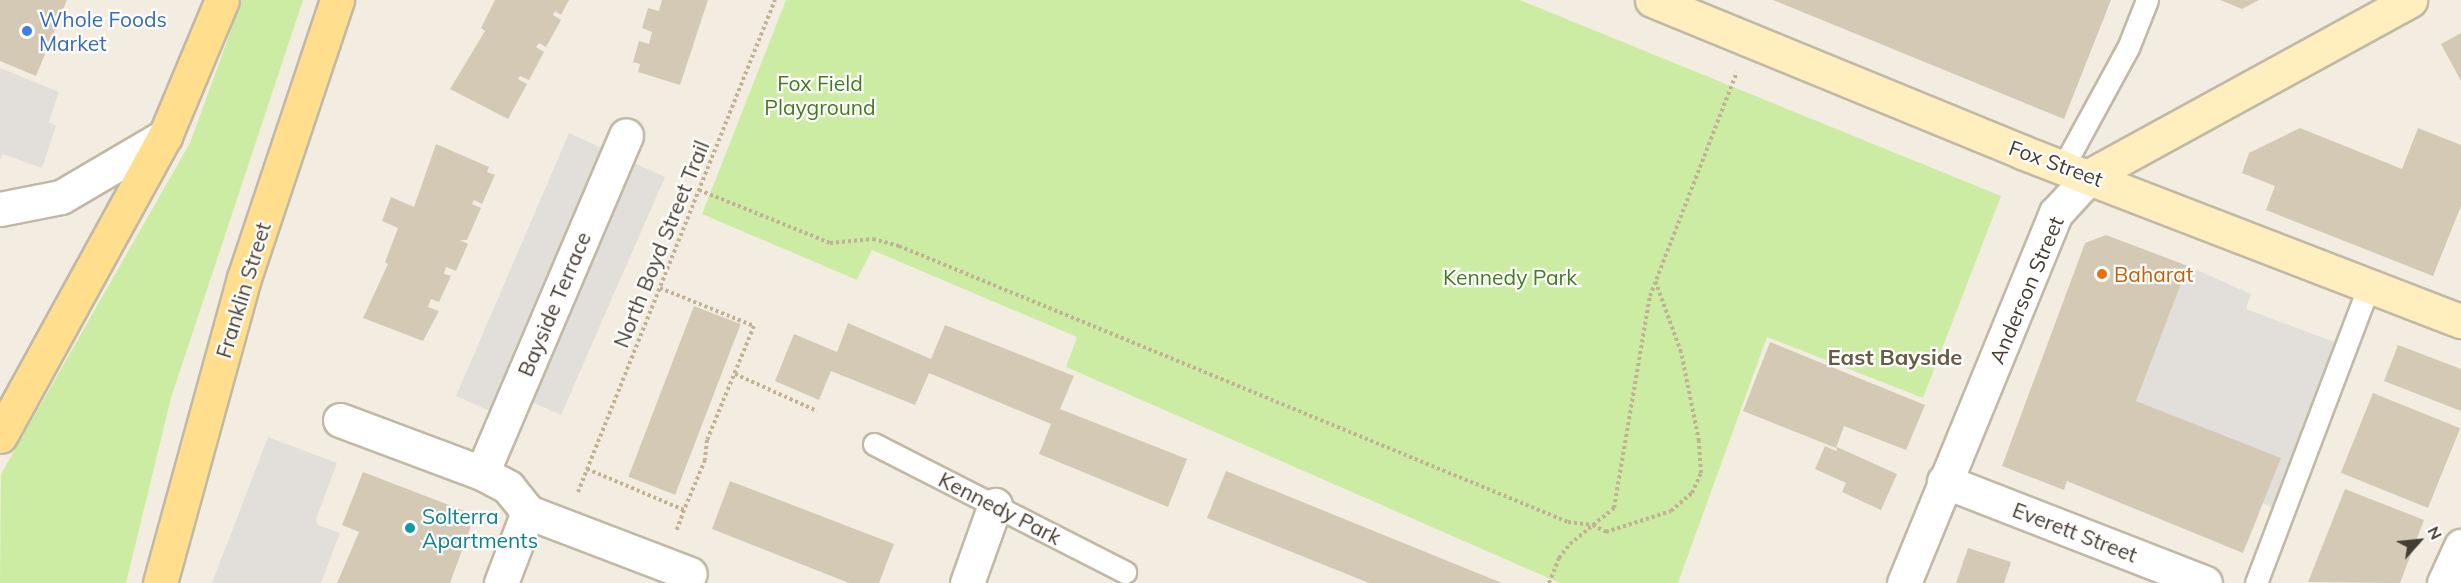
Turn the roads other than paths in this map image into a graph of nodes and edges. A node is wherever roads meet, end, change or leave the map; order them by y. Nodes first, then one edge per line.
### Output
1 (222, 0) edge
2 (337, 0) edge
3 (2147, 0) edge
4 (2410, 0) edge
5 (1661, 2) edge
6 (626, 135) dead end
7 (165, 136) junction
8 (2077, 171) junction
9 (0, 209) edge
10 (2370, 284) junction
11 (2461, 321) edge
12 (340, 420) dead end
13 (0, 436) edge
14 (874, 444) dead end
15 (482, 473) junction
16 (1944, 481) junction
17 (995, 505) junction
18 (528, 512) junction
19 (2461, 546) edge
20 (1125, 572) dead end
21 (690, 574) road end
22 (160, 583) edge
23 (501, 583) edge
24 (967, 583) edge
25 (1904, 583) edge
26 (2205, 583) edge
27 (2256, 583) edge
28 (2444, 583) edge

1 - 7 main road
2 - 22 main road, Franklin Street
3 - 8 lane
4 - 8 street, Anderson Street
5 - 8 street, Fox Street
6 - 15 street, Bayside Terrace
7 - 9 street
7 - 13 main road
8 - 10 street, Fox Street
8 - 16 street, Anderson Street
10 - 11 street, Fox Street
10 - 27 lane
12 - 15 street
14 - 17 lane, Kennedy Park
15 - 18 street
16 - 25 street, Anderson Street
16 - 26 street, Everett Street
17 - 20 lane, Kennedy Park
17 - 24 street
18 - 21 street
18 - 23 street
19 - 28 street

